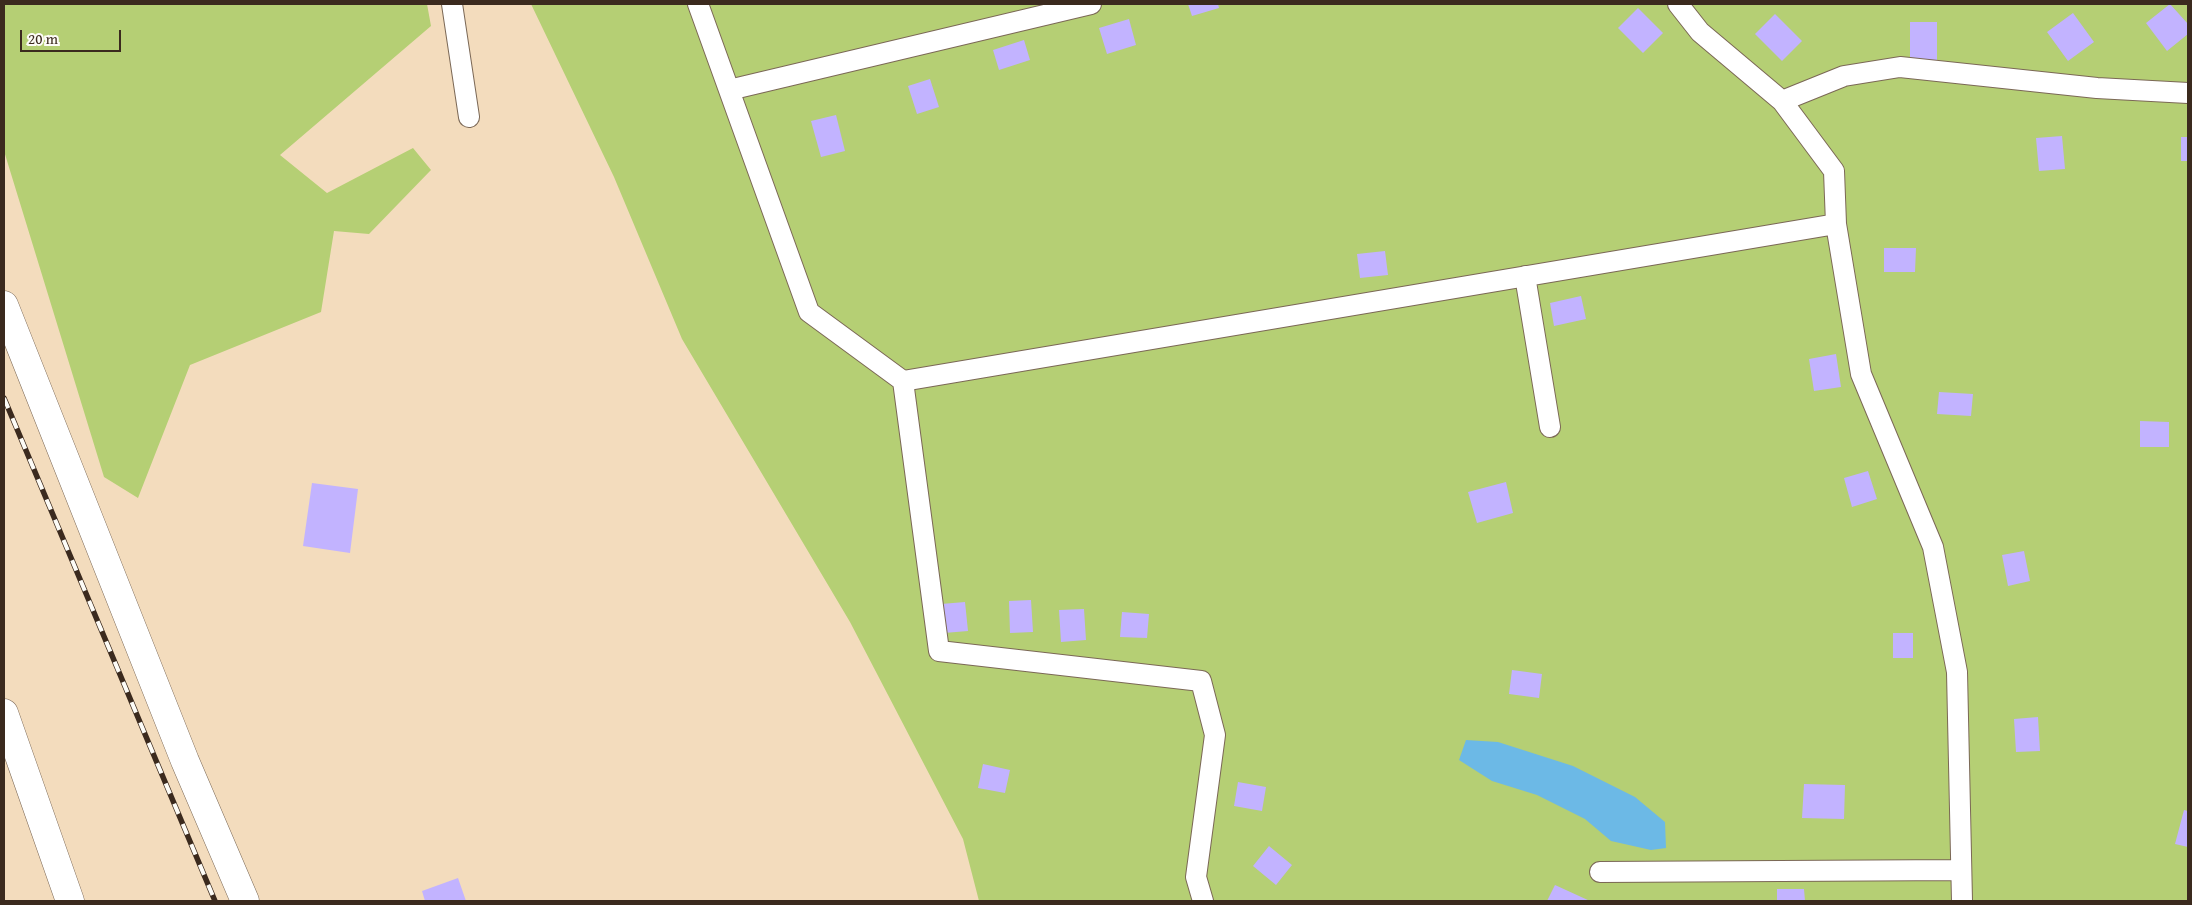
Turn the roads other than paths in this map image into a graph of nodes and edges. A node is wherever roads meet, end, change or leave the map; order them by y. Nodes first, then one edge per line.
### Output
1 (452, 4) edge
2 (698, 4) edge
3 (1091, 4) edge
4 (1678, 4) edge
5 (729, 90) junction
6 (2188, 93) edge
7 (1782, 101) junction
8 (469, 117) dead end
9 (1836, 224) junction
10 (1525, 276) junction
11 (4, 305) edge
12 (903, 381) junction
13 (1550, 427) dead end
14 (4, 713) edge
15 (1961, 870) junction
16 (1600, 872) dead end
17 (70, 901) edge
18 (245, 901) edge
19 (1203, 901) edge
20 (1962, 901) edge

1 - 8 lane
2 - 5 lane
3 - 5 lane
4 - 7 lane
5 - 12 lane
6 - 7 lane
7 - 9 lane
9 - 10 lane
9 - 15 lane
10 - 12 lane
10 - 13 lane
11 - 18 street
12 - 19 lane
14 - 17 street
15 - 16 lane
15 - 20 lane

